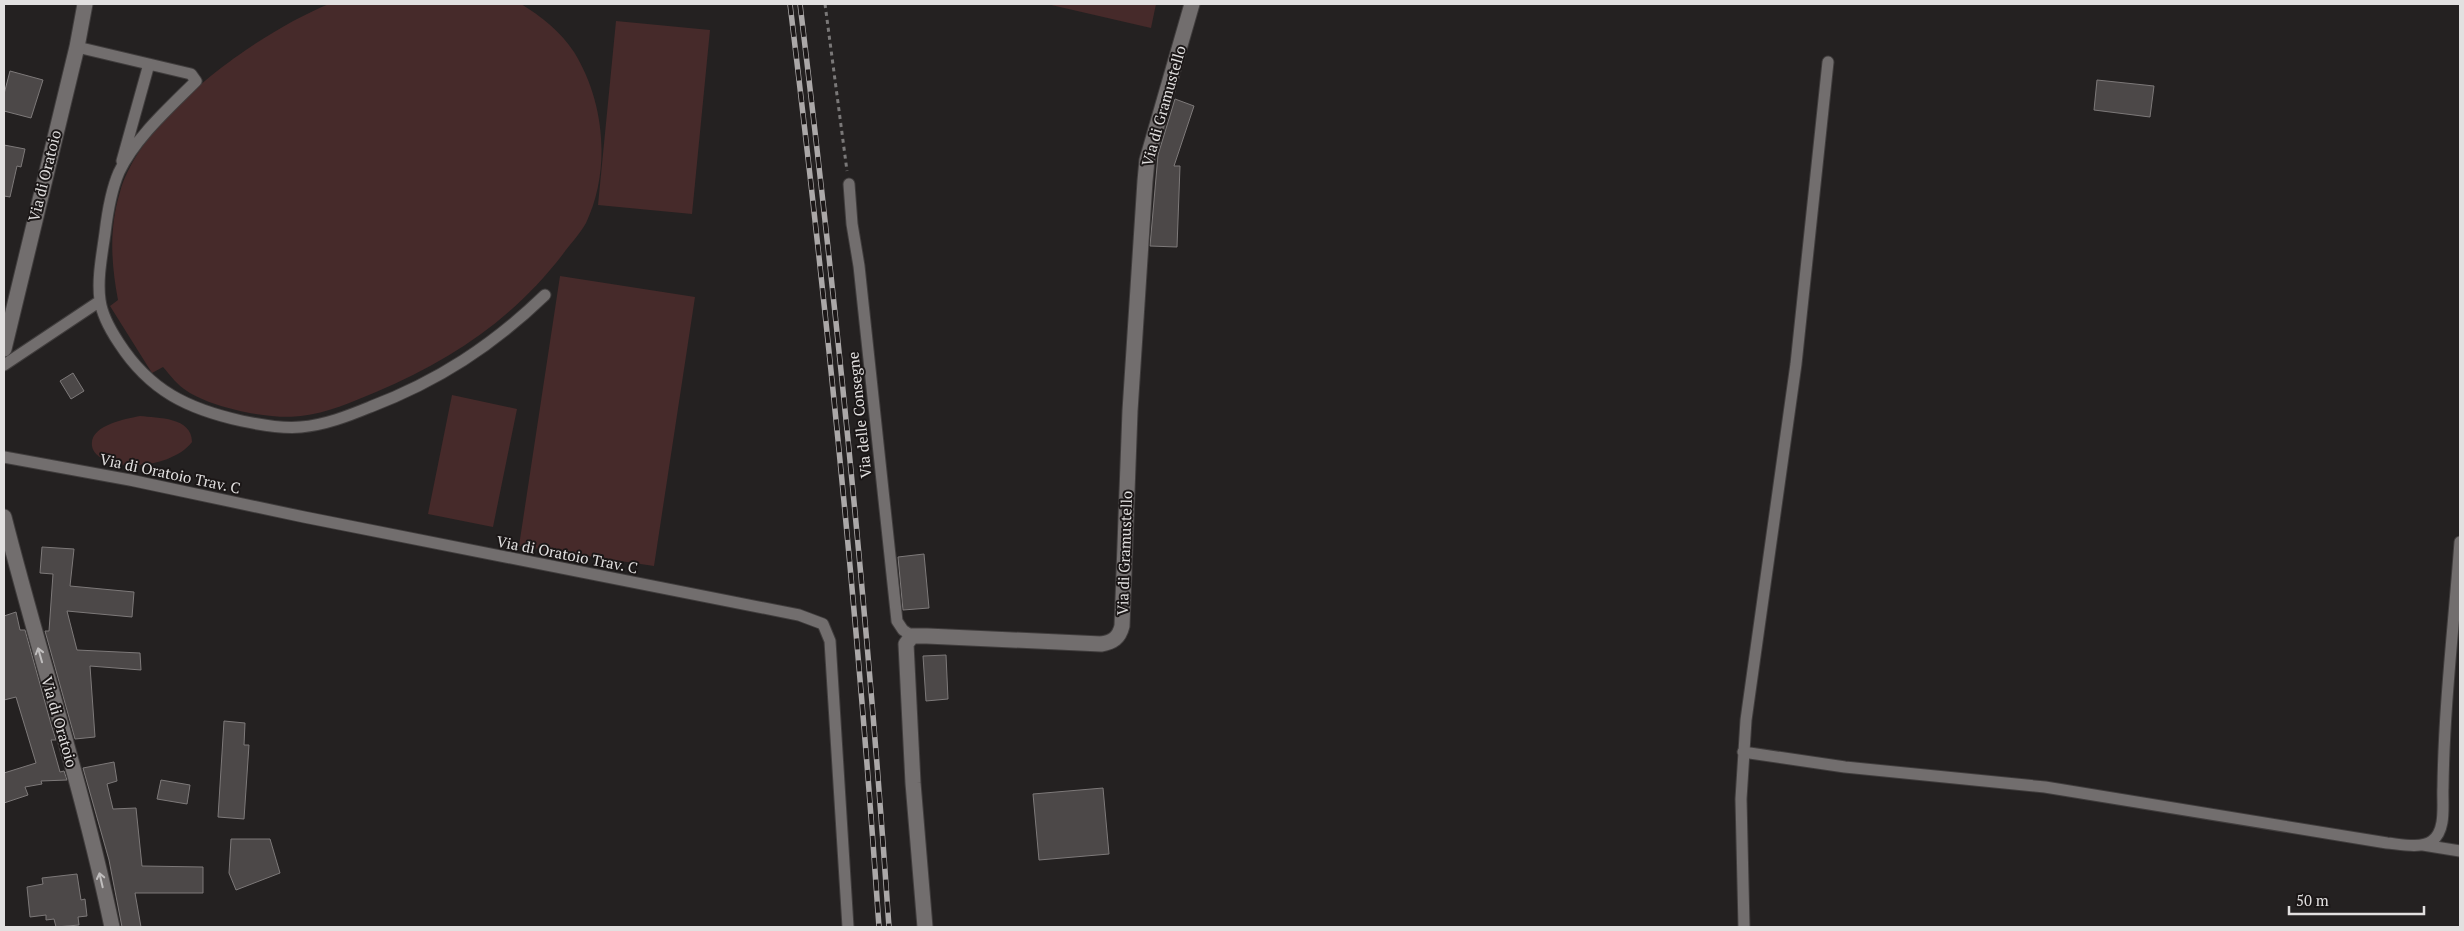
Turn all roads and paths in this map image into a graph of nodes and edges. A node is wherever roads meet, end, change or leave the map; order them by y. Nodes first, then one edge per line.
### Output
1 (85, 4) edge
2 (826, 4) edge
3 (1192, 4) edge
4 (77, 47) junction
5 (1828, 62) dead end
6 (150, 64) junction
7 (119, 172) junction
8 (849, 184) joint
9 (545, 295) dead end
10 (100, 300) junction
11 (4, 349) edge
12 (4, 365) edge
13 (4, 457) edge
14 (4, 517) edge
15 (2460, 542) edge
16 (912, 636) junction
17 (1743, 752) junction
18 (2423, 845) junction
19 (2460, 852) edge
20 (112, 927) edge
21 (848, 927) edge
22 (925, 927) edge
23 (1744, 927) edge

1 - 4 street, Via di Oratoio
2 - 8 path
3 - 16 street, Via di Gramustello
4 - 6 lane
4 - 11 street, Via di Oratoio
5 - 17 lane
6 - 7 lane
6 - 7 lane
7 - 10 lane
8 - 16 lane, Via delle Consegne
9 - 10 lane
10 - 12 lane
13 - 21 lane, Via di Oratoio Trav. C
20 -> 14 street, Via di Oratoio
15 - 18 lane
16 - 22 street
17 - 18 lane
17 - 23 lane
18 - 19 lane

